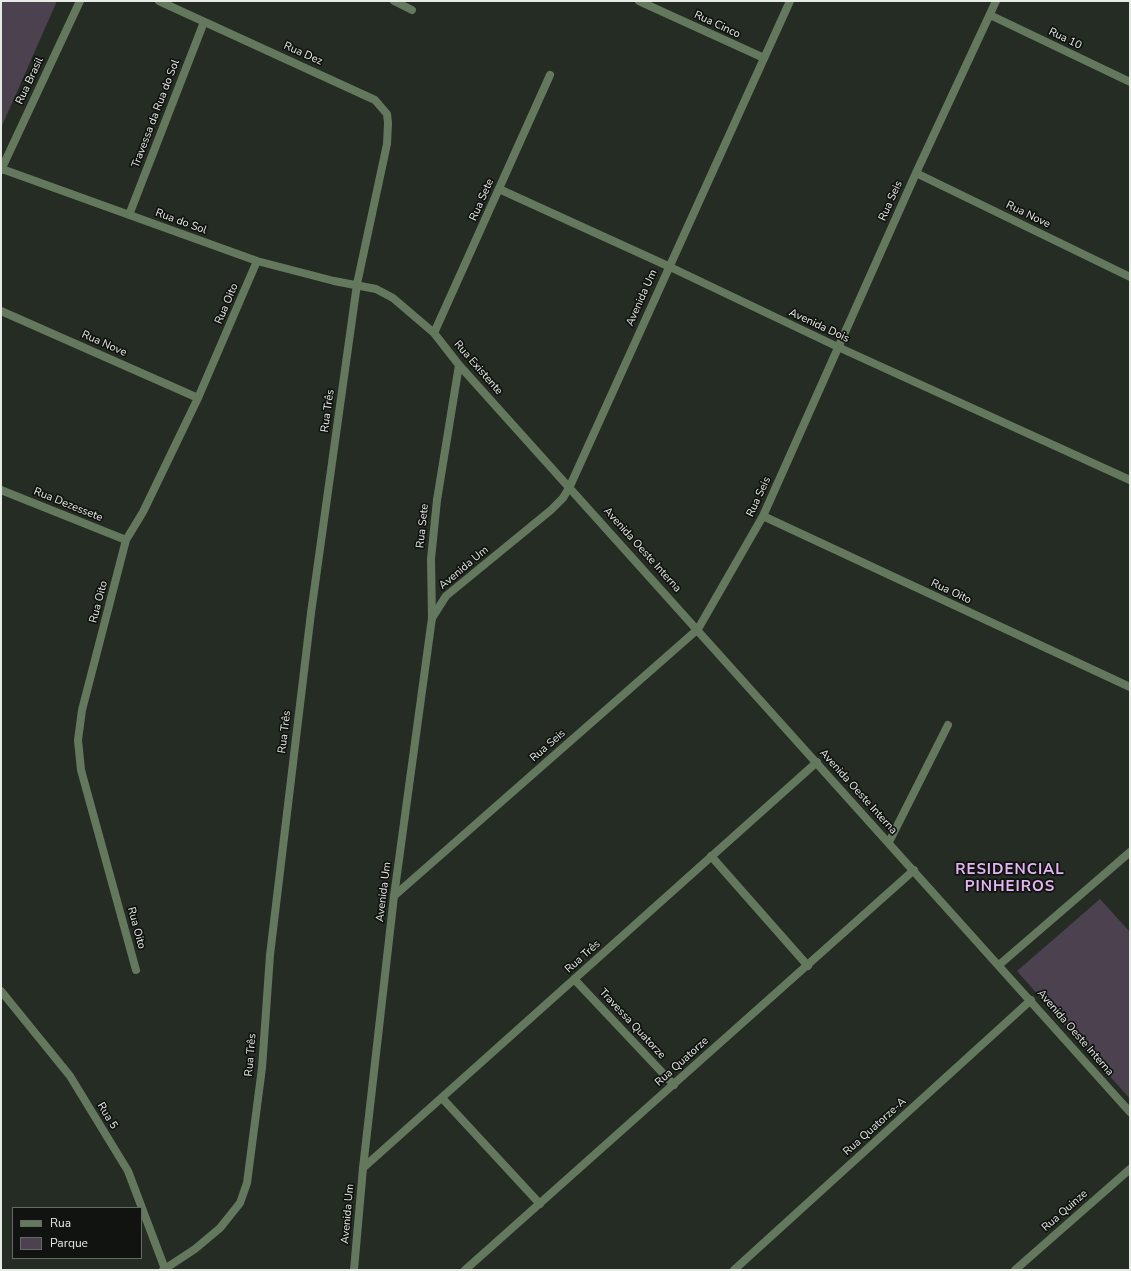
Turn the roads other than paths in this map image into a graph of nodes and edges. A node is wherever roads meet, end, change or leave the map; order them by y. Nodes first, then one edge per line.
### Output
1 (80, 1) edge
2 (159, 1) edge
3 (394, 1) edge
4 (639, 1) edge
5 (790, 1) edge
6 (996, 1) edge
7 (412, 10) dead end
8 (990, 15) junction
9 (204, 22) junction
10 (764, 58) junction
11 (550, 75) dead end
12 (1130, 82) edge
13 (383, 164) joint
14 (1, 170) edge
15 (916, 173) junction
16 (499, 189) junction
17 (129, 215) junction
18 (257, 260) junction
19 (668, 266) junction
20 (1130, 277) edge
21 (357, 284) junction
22 (1, 311) edge
23 (434, 333) junction
24 (838, 347) junction
25 (460, 365) junction
26 (198, 398) junction
27 (1130, 480) edge
28 (570, 486) junction
29 (1, 490) edge
30 (763, 516) junction
31 (126, 540) junction
32 (432, 618) junction
33 (698, 629) junction
34 (1130, 687) edge
35 (948, 725) dead end
36 (817, 762) junction
37 (889, 842) junction
38 (1130, 852) edge
39 (711, 856) junction
40 (914, 870) junction
41 (394, 896) junction
42 (999, 964) junction
43 (808, 966) junction
44 (136, 970) dead end
45 (574, 979) junction
46 (1, 991) edge
47 (1030, 1000) junction
48 (674, 1084) junction
49 (442, 1098) junction
50 (1130, 1112) edge
51 (363, 1168) junction
52 (1130, 1169) edge
53 (540, 1204) junction
54 (141, 1207) edge
55 (142, 1209) edge
56 (164, 1269) edge
57 (354, 1270) edge
58 (465, 1270) edge
59 (734, 1270) edge
60 (1015, 1270) edge

1 - 14 street, Rua Brasil
2 - 9 street, Rua Dez
3 - 7 street
4 - 10 street, Rua Cinco
5 - 10 street, Avenida Um
6 - 8 street, Rua Seis
8 - 12 street, Rua 10
8 - 15 street, Rua Seis
9 - 13 street, Rua Dez
9 - 17 street, Travessa da Rua do Sol
10 - 19 street, Avenida Um
11 - 16 street, Rua Sete
13 - 21 street, Rua Três
14 - 17 street, Rua do Sol
15 - 20 street, Rua Nove
15 - 24 street, Rua Seis
16 - 19 street, Avenida Dois
16 - 23 street, Rua Sete
17 - 18 street, Rua do Sol
18 - 21 street, Rua do Sol
18 - 26 street, Rua Oito
19 - 24 street, Avenida Dois
19 - 28 street, Avenida Um
21 - 23 street, Rua Existente
21 - 56 street, Rua Três
22 - 26 street, Rua Nove
23 - 25 street, Rua Existente
24 - 27 street, Avenida Dois
24 - 30 street, Rua Seis
25 - 28 street, Rua Existente
25 - 32 street, Rua Sete
26 - 31 street, Rua Oito
28 - 32 street, Avenida Um
28 - 33 street, Avenida Oeste Interna
29 - 31 street, Rua Dezessete
30 - 33 street, Rua Seis
30 - 34 street, Rua Oito
31 - 44 street, Rua Oito
32 - 41 street, Avenida Um
33 - 36 street, Avenida Oeste Interna
33 - 41 street, Rua Seis
35 - 37 street
36 - 37 street, Avenida Oeste Interna
36 - 39 street, Rua Três
37 - 40 street, Avenida Oeste Interna
38 - 42 street
39 - 43 street
39 - 45 street, Rua Três
40 - 42 street, Avenida Oeste Interna
40 - 43 street, Rua Quatorze
41 - 51 street, Avenida Um
42 - 47 street, Avenida Oeste Interna
43 - 48 street, Rua Quatorze
45 - 48 street, Travessa Quatorze
45 - 49 street, Rua Três
46 - 54 street, Rua 5
47 - 50 street, Avenida Oeste Interna
47 - 59 street, Rua Quatorze-A
48 - 53 street, Rua Quatorze
49 - 51 street, Rua Três
49 - 53 street
51 - 57 street, Avenida Um
52 - 60 street, Rua Quinze
53 - 58 street, Rua Quatorze
55 - 56 street, Rua 5

